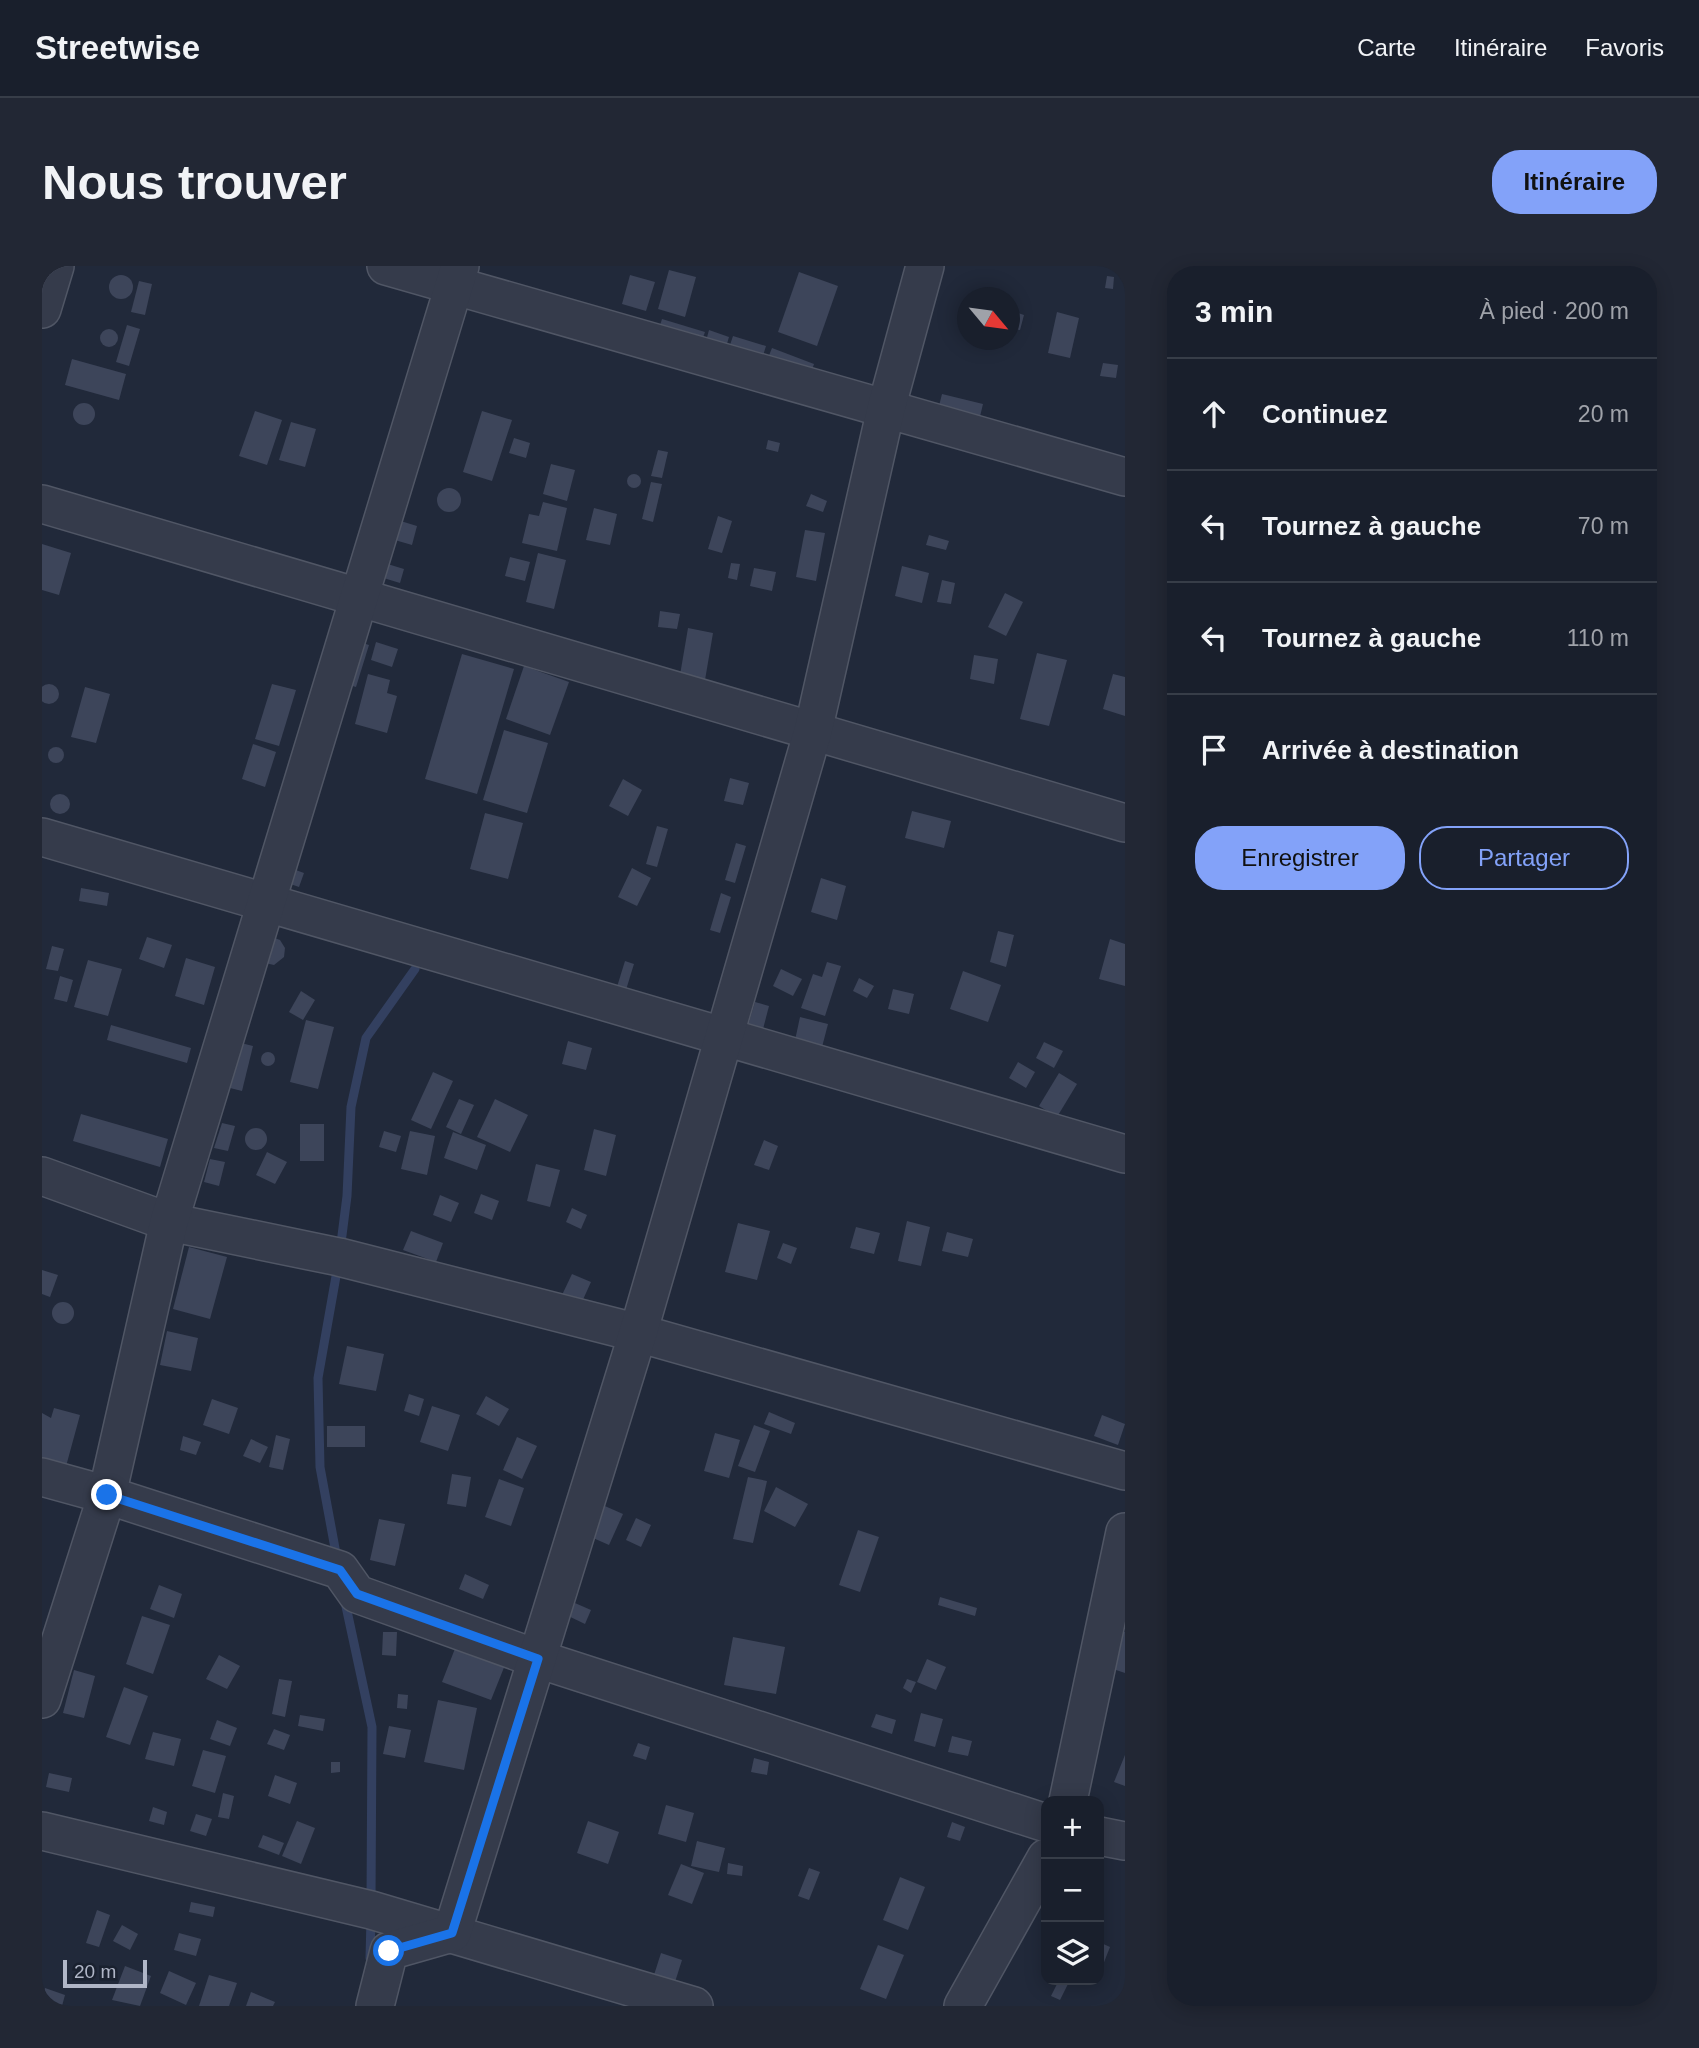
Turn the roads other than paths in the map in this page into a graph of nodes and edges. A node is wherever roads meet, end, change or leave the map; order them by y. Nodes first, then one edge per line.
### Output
1 (55, 266) edge
2 (386, 266) edge
3 (925, 266) edge
4 (456, 276) edge
5 (42, 309) edge
6 (886, 409) junction
7 (1125, 478) edge
8 (42, 504) edge
9 (357, 599) junction
10 (813, 731) junction
11 (1125, 823) edge
12 (42, 837) edge
13 (264, 902) junction
14 (726, 1035) junction
15 (1125, 1154) edge
16 (42, 1176) edge
17 (169, 1222) junction
18 (638, 1333) junction
19 (1125, 1471) edge
20 (42, 1477) edge
21 (107, 1495) junction
22 (1125, 1532) edge
23 (538, 1659) junction
24 (42, 1699) edge
25 (1070, 1796) edge
26 (1041, 1821) edge
27 (42, 1831) edge
28 (1104, 1837) edge
29 (1125, 1842) edge
30 (1045, 1859) edge
31 (452, 1933) junction
32 (375, 2006) edge
33 (694, 2006) edge
34 (963, 2006) edge

1 - 5 street
2 - 4 street
3 - 6 street
4 - 6 street
4 - 9 street
6 - 7 street
6 - 10 street
8 - 9 street
9 - 10 street
9 - 13 street
10 - 11 street
10 - 14 street
12 - 13 street
13 - 14 street
13 - 17 street
14 - 15 street
14 - 18 street
16 - 17 street
17 - 18 street
17 - 21 street
18 - 19 street
18 - 23 street
20 - 21 street
21 - 23 street
21 - 24 street
22 - 25 street
23 - 26 street
23 - 31 street
27 - 31 street
28 - 29 street
30 - 34 street
31 - 32 street
31 - 33 street

